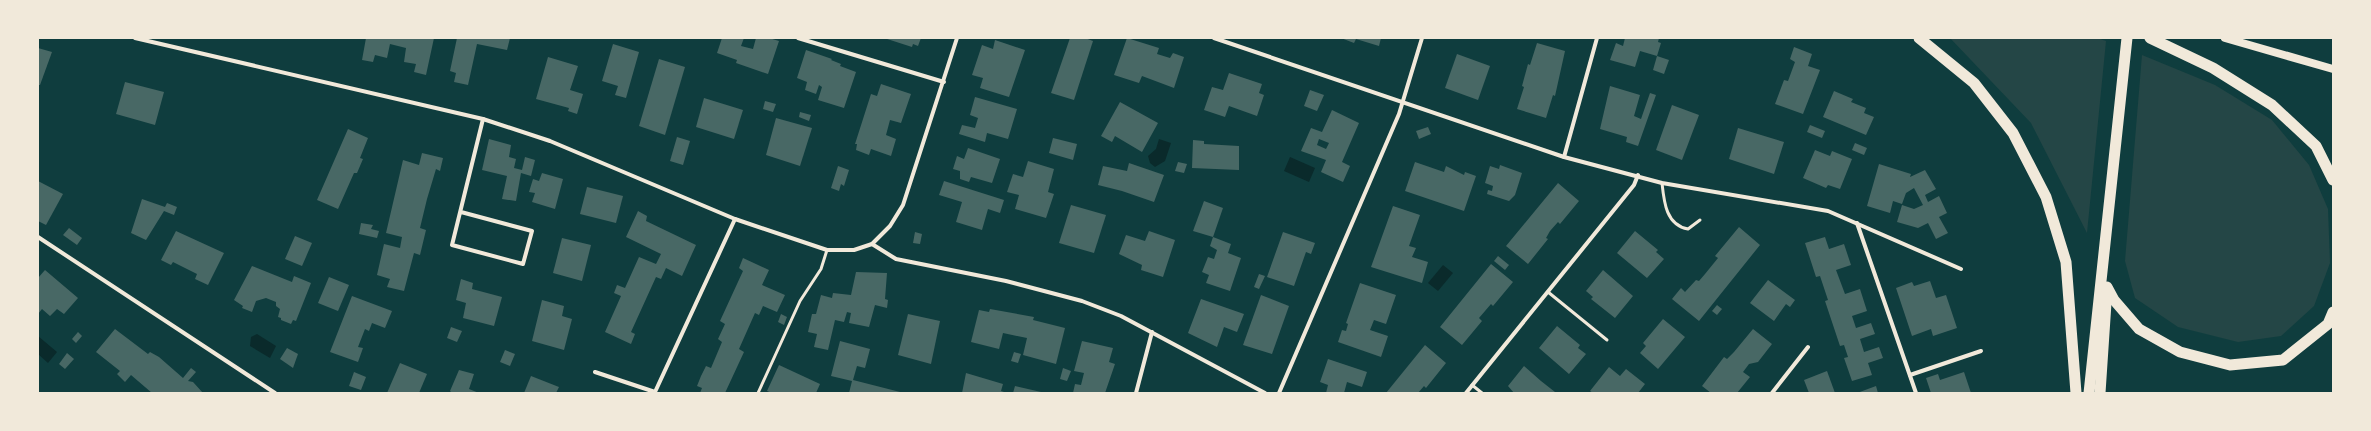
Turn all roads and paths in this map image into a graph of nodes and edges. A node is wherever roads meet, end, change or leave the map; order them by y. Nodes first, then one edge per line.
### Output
1 (135, 38) edge
2 (798, 38) edge
3 (957, 38) edge
4 (1214, 38) edge
5 (1422, 38) edge
6 (1597, 38) edge
7 (1919, 38) edge
8 (2127, 38) edge
9 (2150, 38) edge
10 (2225, 38) edge
11 (2333, 69) edge
12 (944, 82) junction
13 (1403, 101) junction
14 (483, 119) junction
15 (1564, 157) junction
16 (1638, 176) junction
17 (2333, 180) edge
18 (1662, 182) junction
19 (461, 212) junction
20 (735, 219) junction
21 (1700, 220) dead end
22 (1857, 223) junction
23 (38, 237) edge
24 (872, 244) junction
25 (827, 250) junction
26 (2105, 250) junction
27 (1961, 270) dead end
28 (2107, 288) junction
29 (1548, 292) junction
30 (2333, 312) edge
31 (1152, 332) junction
32 (1607, 340) dead end
33 (1808, 347) dead end
34 (1981, 351) dead end
35 (595, 372) dead end
36 (1910, 375) junction
37 (1472, 385) junction
38 (275, 393) edge
39 (758, 393) edge
40 (1136, 393) edge
41 (1265, 393) edge
42 (1279, 393) edge
43 (1466, 393) edge
44 (1482, 393) edge
45 (1772, 393) edge
46 (1916, 393) edge
47 (2076, 393) edge
48 (2089, 393) edge
49 (2100, 393) edge

1 - 14 street
2 - 12 street
3 - 12 street
4 - 13 street
5 - 13 street
6 - 15 street
7 - 47 highway
8 - 26 highway
9 - 17 highway
10 - 11 main road
12 - 24 street
13 - 15 street
13 - 42 street
14 - 19 street
14 - 20 street
15 - 16 street
16 - 18 street
16 - 29 street
18 - 21 lane
18 - 22 street
19 - 19 street
20 - 25 street
20 - 35 street
22 - 27 street
22 - 36 street
23 - 38 street
24 - 25 street
24 - 31 street
25 - 39 lane
26 - 28 highway
26 - 48 highway
28 - 30 highway
28 - 49 highway
29 - 32 lane
29 - 37 street
31 - 40 street
31 - 41 street
33 - 45 street
34 - 36 street
36 - 46 street
37 - 43 street
37 - 44 lane

